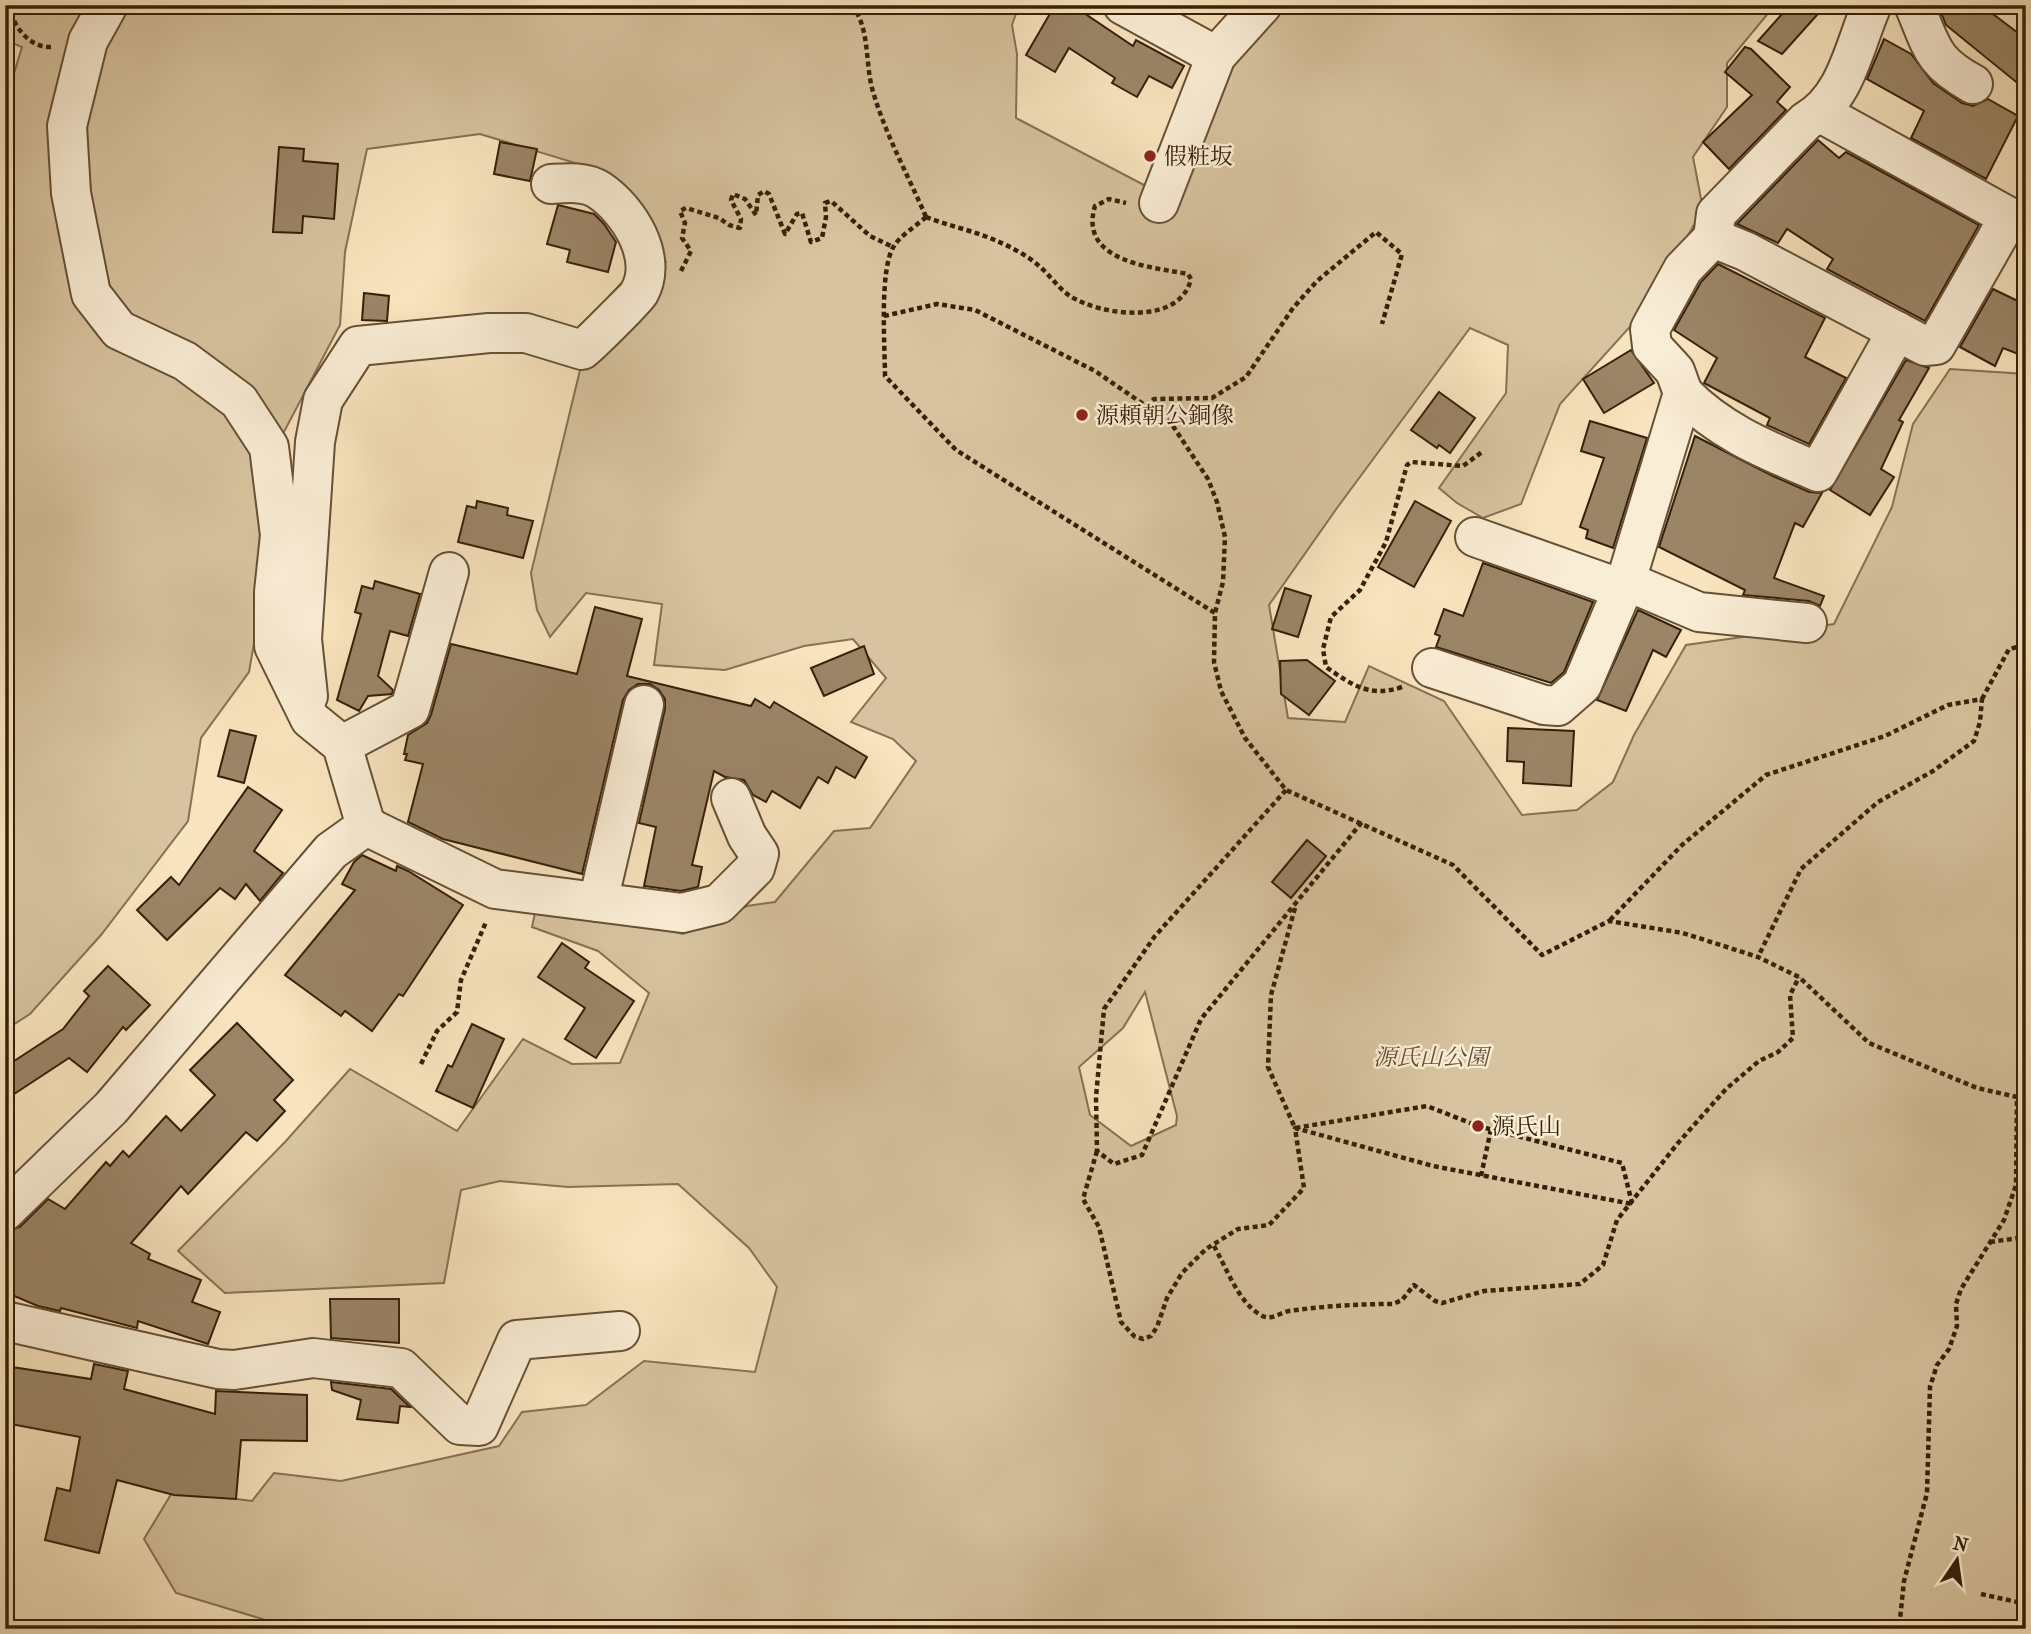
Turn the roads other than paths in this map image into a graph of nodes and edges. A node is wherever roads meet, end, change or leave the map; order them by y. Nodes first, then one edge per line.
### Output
1 (108, 5) edge
2 (1123, 5) edge
3 (1262, 5) edge
4 (1872, 5) edge
5 (1914, 5) edge
6 (1216, 56) junction
7 (1973, 84) dead end
8 (1821, 113) junction
9 (551, 184) dead end
10 (1159, 203) road end
11 (1713, 238) junction
12 (1897, 331) junction
13 (1683, 393) junction
14 (1475, 537) dead end
15 (449, 572) dead end
16 (1624, 585) junction
17 (1807, 623) dead end
18 (1432, 668) road end
19 (644, 705) dead end
20 (310, 719) junction
21 (342, 746) junction
22 (731, 798) dead end
23 (366, 826) junction
24 (598, 902) junction
25 (5, 1211) edge
26 (5, 1321) edge
27 (620, 1331) dead end

1 - 20 street
2 - 6 street
3 - 6 street
4 - 8 street
5 - 7 street
6 - 10 street
8 - 11 street
8 - 12 street
9 - 20 street
11 - 12 street
11 - 13 street
12 - 13 street
13 - 16 street
14 - 16 street
15 - 21 street
16 - 17 street
16 - 18 street
19 - 24 street
20 - 21 street
21 - 23 street
22 - 24 street
23 - 24 street
23 - 25 street
26 - 27 street

